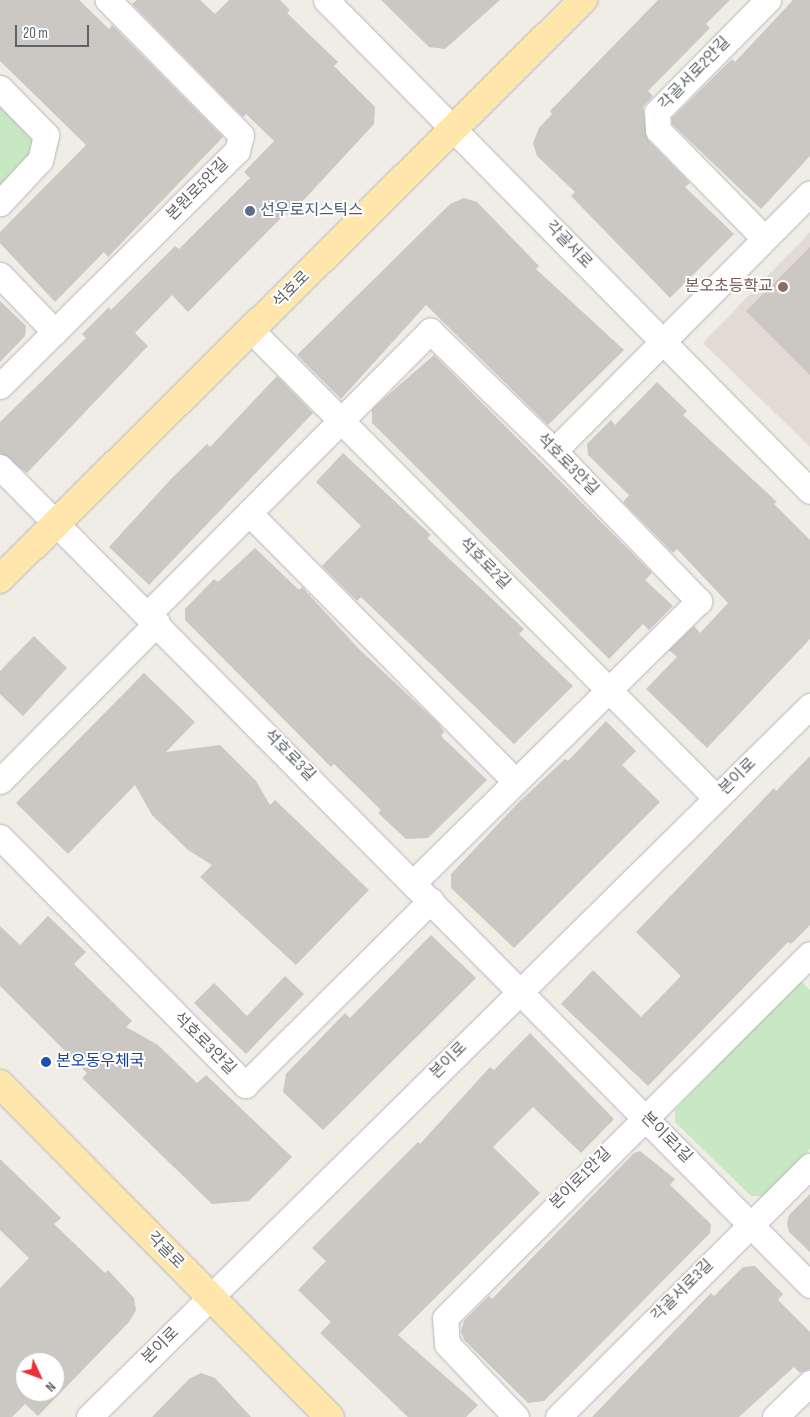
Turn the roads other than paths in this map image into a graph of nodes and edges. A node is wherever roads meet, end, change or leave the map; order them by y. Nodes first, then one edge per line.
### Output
1 (108, 0) edge
2 (326, 0) edge
3 (583, 0) edge
4 (768, 0) edge
5 (0, 88) edge
6 (454, 128) junction
7 (810, 193) edge
8 (0, 203) edge
9 (764, 238) junction
10 (0, 275) edge
11 (251, 330) junction
12 (54, 332) junction
13 (661, 340) junction
14 (0, 386) edge
15 (340, 419) junction
16 (554, 451) junction
17 (0, 467) edge
18 (810, 491) edge
19 (249, 513) junction
20 (56, 524) junction
21 (0, 579) edge
22 (153, 619) junction
23 (609, 690) junction
24 (810, 706) edge
25 (514, 780) junction
26 (0, 781) edge
27 (716, 798) junction
28 (0, 837) edge
29 (414, 882) junction
30 (431, 900) junction
31 (810, 954) edge
32 (521, 990) junction
33 (0, 1084) edge
34 (644, 1116) junction
35 (810, 1166) edge
36 (751, 1224) junction
37 (810, 1285) edge
38 (210, 1297) junction
39 (810, 1383) edge
40 (89, 1417) edge
41 (330, 1417) edge
42 (516, 1417) edge
43 (558, 1417) edge
44 (775, 1417) edge

1 - 12 street, 본원로5안길
2 - 6 street, 각골서로
3 - 6 main road, 석호로
4 - 9 street, 각골서로2안길
5 - 8 street
6 - 11 main road, 석호로
6 - 13 street, 각골서로
7 - 9 street
9 - 13 street
10 - 12 street
11 - 15 street, 석호로2길
11 - 20 main road, 석호로
12 - 14 street, 본원로5안길
13 - 16 street
13 - 18 street, 각골서로
15 - 16 street, 석호로3안길
15 - 19 street, 석호로3안길
15 - 23 street, 석호로2길
16 - 23 street, 석호로3안길
17 - 20 street, 석호로3길
19 - 22 street, 석호로3안길
19 - 25 street
20 - 21 main road, 석호로
20 - 22 street, 석호로3길
22 - 26 street, 석호로3안길
22 - 29 street, 석호로3길
23 - 25 street, 석호로3안길
23 - 27 street, 석호로2길
24 - 27 street, 본이로
25 - 29 street, 석호로3안길
27 - 32 street, 본이로
28 - 30 street, 석호로3안길
29 - 30 street, 석호로3길
30 - 32 street, 석호로3길
31 - 34 street, 본이로1안길
32 - 34 street, 본이로1길
32 - 38 street, 본이로
33 - 38 main road, 각골로
34 - 36 street, 본이로1길
34 - 42 street, 본이로1안길
35 - 36 street, 각골서로3길
36 - 37 street, 본이로1길
36 - 43 street, 각골서로3길
38 - 40 street, 본이로
38 - 41 main road, 각골로
39 - 44 street

